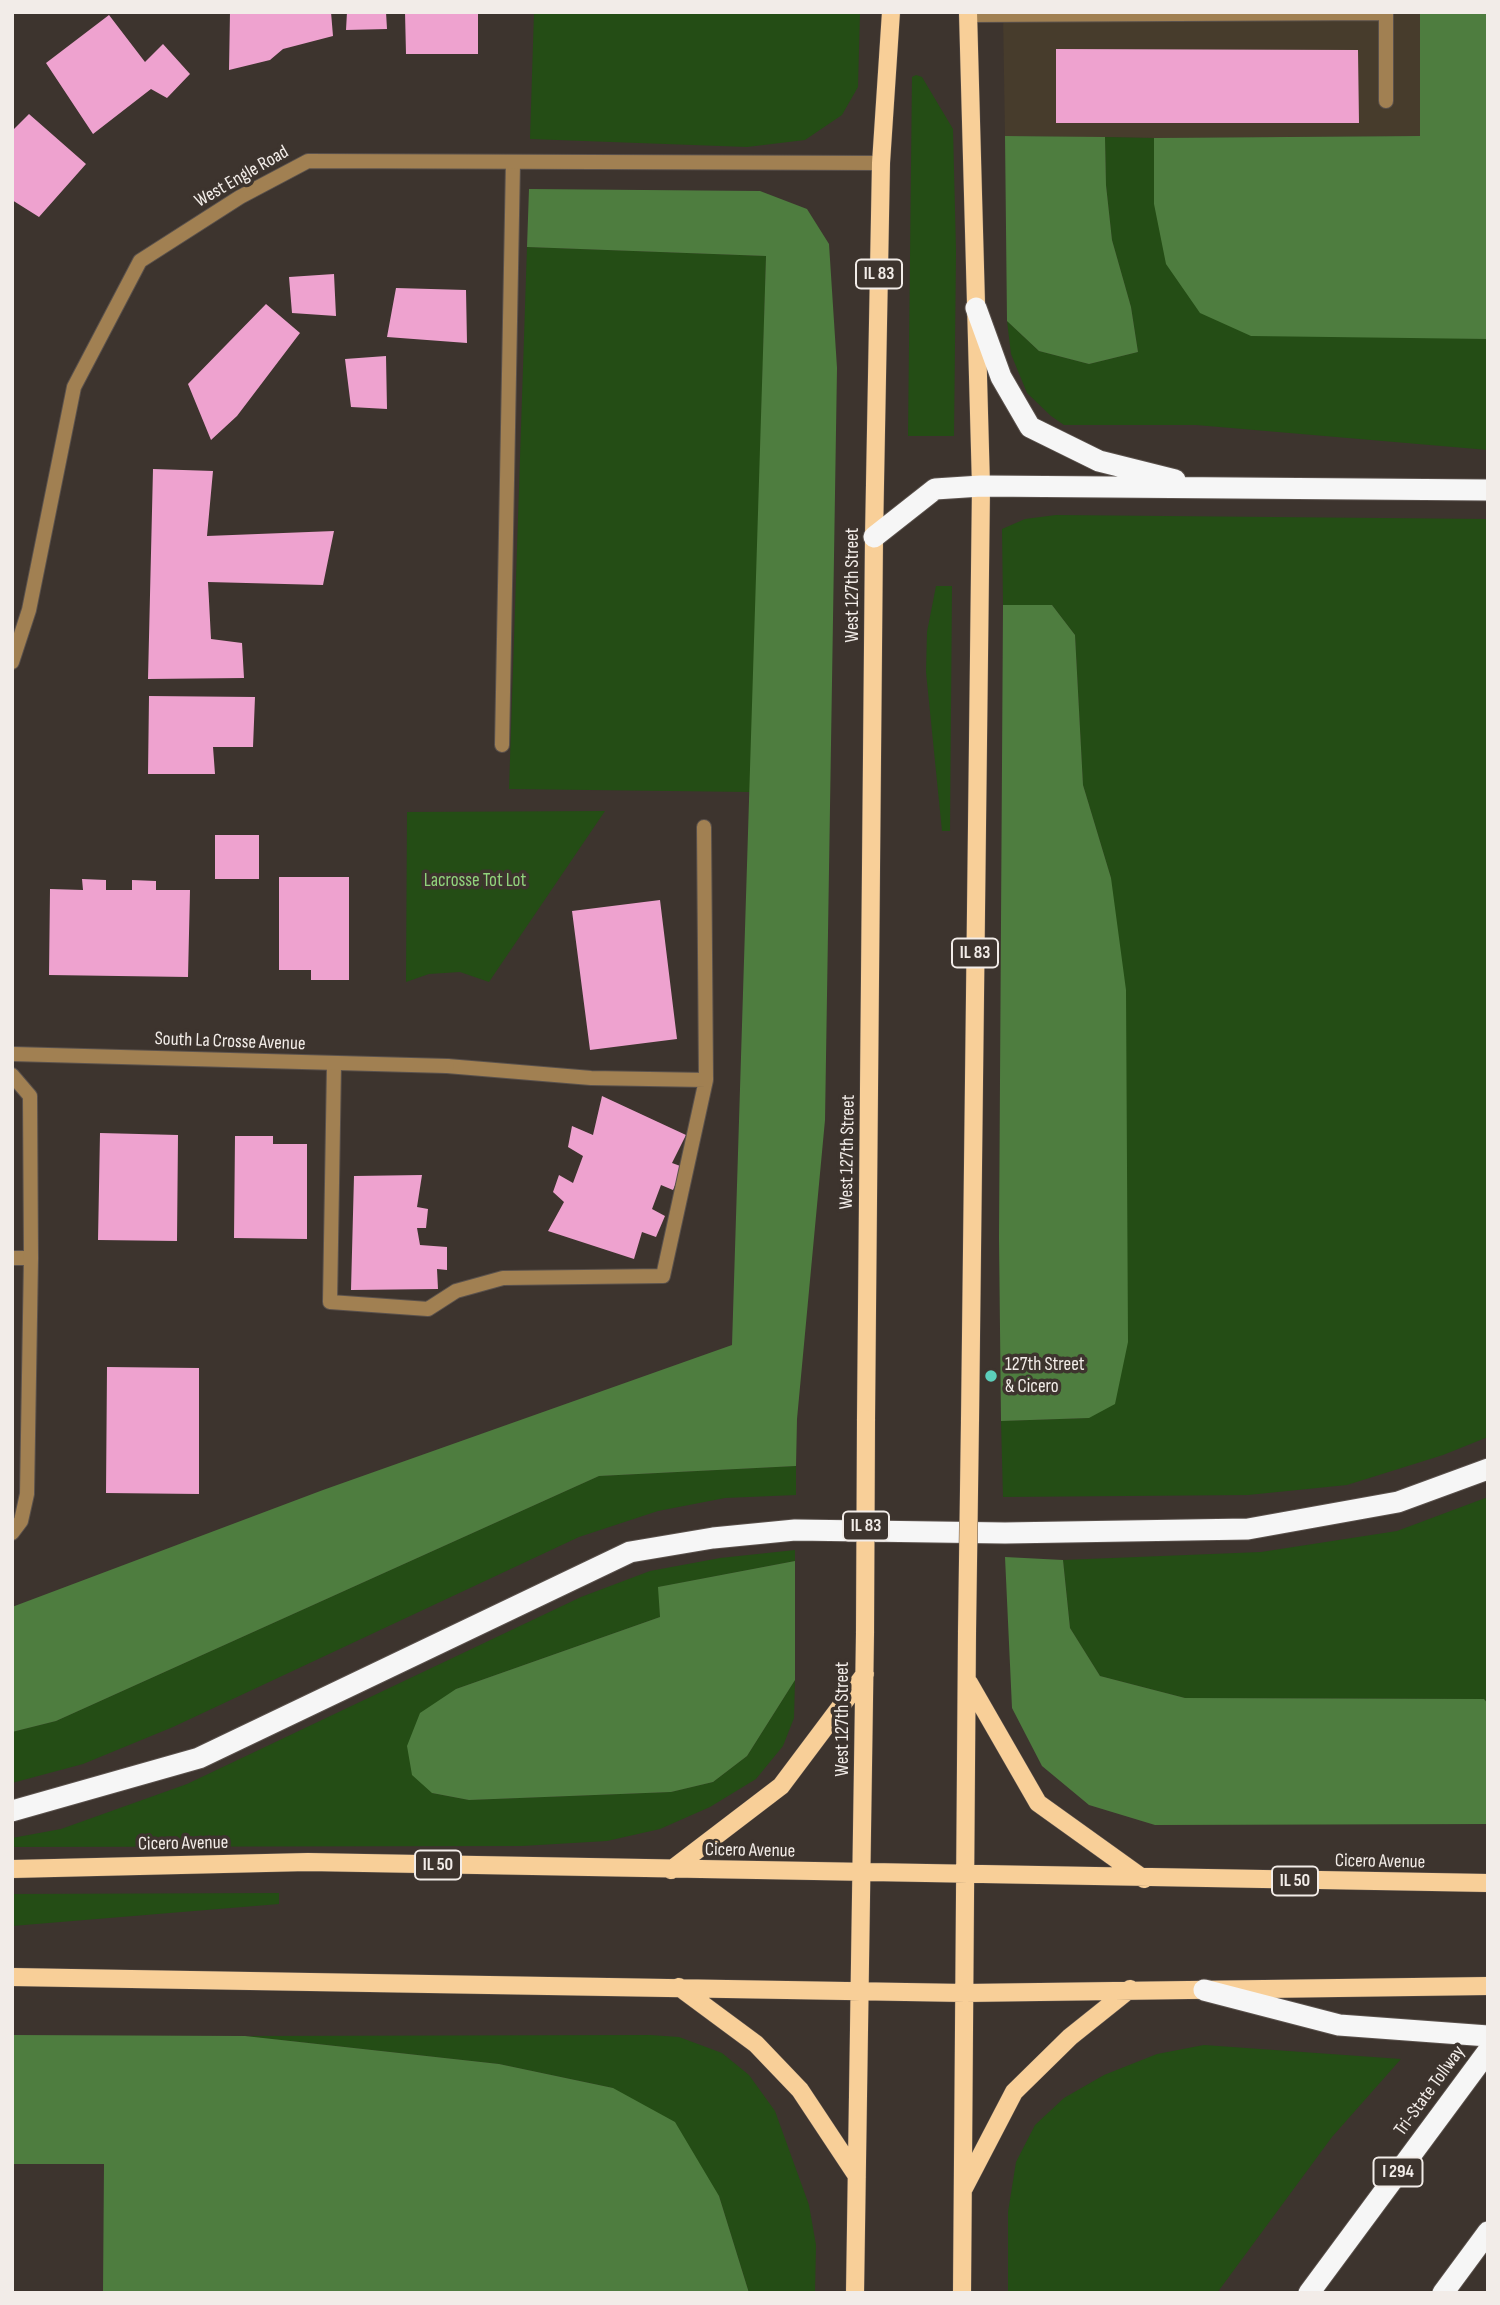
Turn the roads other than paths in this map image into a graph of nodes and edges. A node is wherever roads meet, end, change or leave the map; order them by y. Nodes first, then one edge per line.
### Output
1 (891, 12) edge
2 (968, 14) edge
3 (1387, 102) dead end
4 (513, 162) junction
5 (881, 163) junction
6 (976, 308) junction
7 (981, 486) junction
8 (1208, 488) junction
9 (1488, 490) edge
10 (874, 537) junction
11 (12, 662) edge
12 (502, 745) dead end
13 (704, 827) dead end
14 (12, 1054) edge
15 (334, 1065) junction
16 (12, 1075) edge
17 (706, 1080) junction
18 (12, 1258) edge
19 (31, 1258) junction
20 (1488, 1469) edge
21 (12, 1534) edge
22 (865, 1675) junction
23 (969, 1683) junction
24 (12, 1811) edge
25 (12, 1869) edge
26 (671, 1870) junction
27 (863, 1874) junction
28 (967, 1876) junction
29 (1144, 1879) junction
30 (1488, 1883) edge
31 (12, 1978) edge
32 (1488, 1986) edge
33 (679, 1987) junction
34 (859, 1989) junction
35 (1130, 1989) junction
36 (1204, 1990) junction
37 (965, 1993) junction
38 (1488, 2036) edge
39 (1488, 2051) edge
40 (857, 2176) junction
41 (963, 2191) junction
42 (1488, 2232) edge
43 (855, 2293) edge
44 (962, 2293) edge
45 (1309, 2293) edge
46 (1443, 2293) edge

1 - 5 main road, West 127th Street / IL 83
2 - 3 street
2 - 6 main road, IL 83
4 - 5 street, West Engle Road
4 - 11 street, West Engle Road
4 - 12 street
5 - 10 main road, West 127th Street / IL 83
6 - 7 main road, IL 83
6 - 8 highway
7 - 8 highway
7 - 10 highway
7 - 23 main road, IL 83, bridge
8 - 9 highway
10 - 22 main road, West 127th Street / IL 83, bridge
13 - 17 street
14 - 15 street, South La Crosse Avenue
15 - 17 street, South La Crosse Avenue
15 - 17 street
16 - 19 street
18 - 19 street
19 - 21 street
20 - 24 highway
22 - 26 main road
22 - 27 main road, West 127th Street / IL 83
23 - 28 main road, IL 83
23 - 29 main road
25 - 26 main road, Cicero Avenue / IL 50
26 - 27 main road, Cicero Avenue / IL 50
27 - 28 main road, Cicero Avenue / IL 50
27 - 34 main road, West 127th Street / IL 83
28 - 29 main road, Cicero Avenue / IL 50
28 - 37 main road, IL 83
29 - 30 main road, Cicero Avenue / IL 50
31 - 33 main road
32 - 36 main road
33 - 34 main road
33 - 40 main road
34 - 37 main road
34 - 40 main road, West 127th Street
35 - 36 main road
35 - 37 main road
35 - 41 main road
36 - 38 highway
37 - 41 main road
39 - 45 highway, Tri-State Tollway / I 294
40 - 43 main road, West 127th Street
41 - 44 main road
42 - 46 highway

